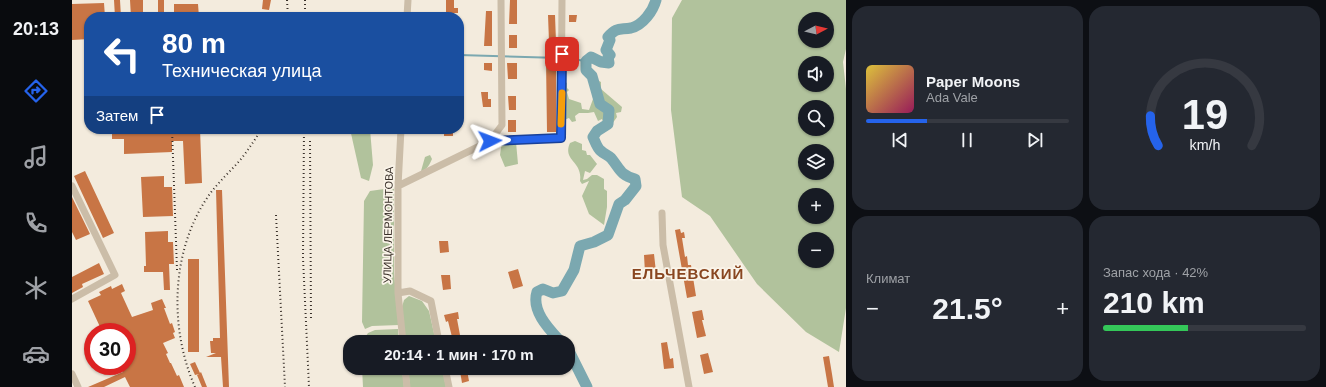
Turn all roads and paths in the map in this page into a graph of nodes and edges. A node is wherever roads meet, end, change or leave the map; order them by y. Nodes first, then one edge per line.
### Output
1 (408, 0) edge
2 (502, 0) edge
3 (562, 0) edge
4 (407, 12) edge
5 (401, 134) edge
6 (490, 141) junction
7 (72, 186) edge
8 (398, 186) junction
9 (662, 213) dead end
10 (398, 293) junction
11 (72, 299) edge
12 (402, 335) edge
13 (438, 335) edge
14 (72, 374) edge
15 (406, 375) edge
16 (446, 375) edge
17 (78, 387) edge
18 (407, 387) edge
19 (448, 387) edge
20 (689, 387) edge

1 - 4 street
2 - 6 street
3 - 6 street
5 - 8 street, УЛИЦА ЛЕРМОНТОВА
6 - 8 street
7 - 11 street
8 - 10 street, УЛИЦА ЛЕРМОНТОВА
9 - 20 street
10 - 12 street
10 - 13 street, УЛИЦА ЛЕРМОНТОВА
14 - 17 street
15 - 18 street
16 - 19 street

